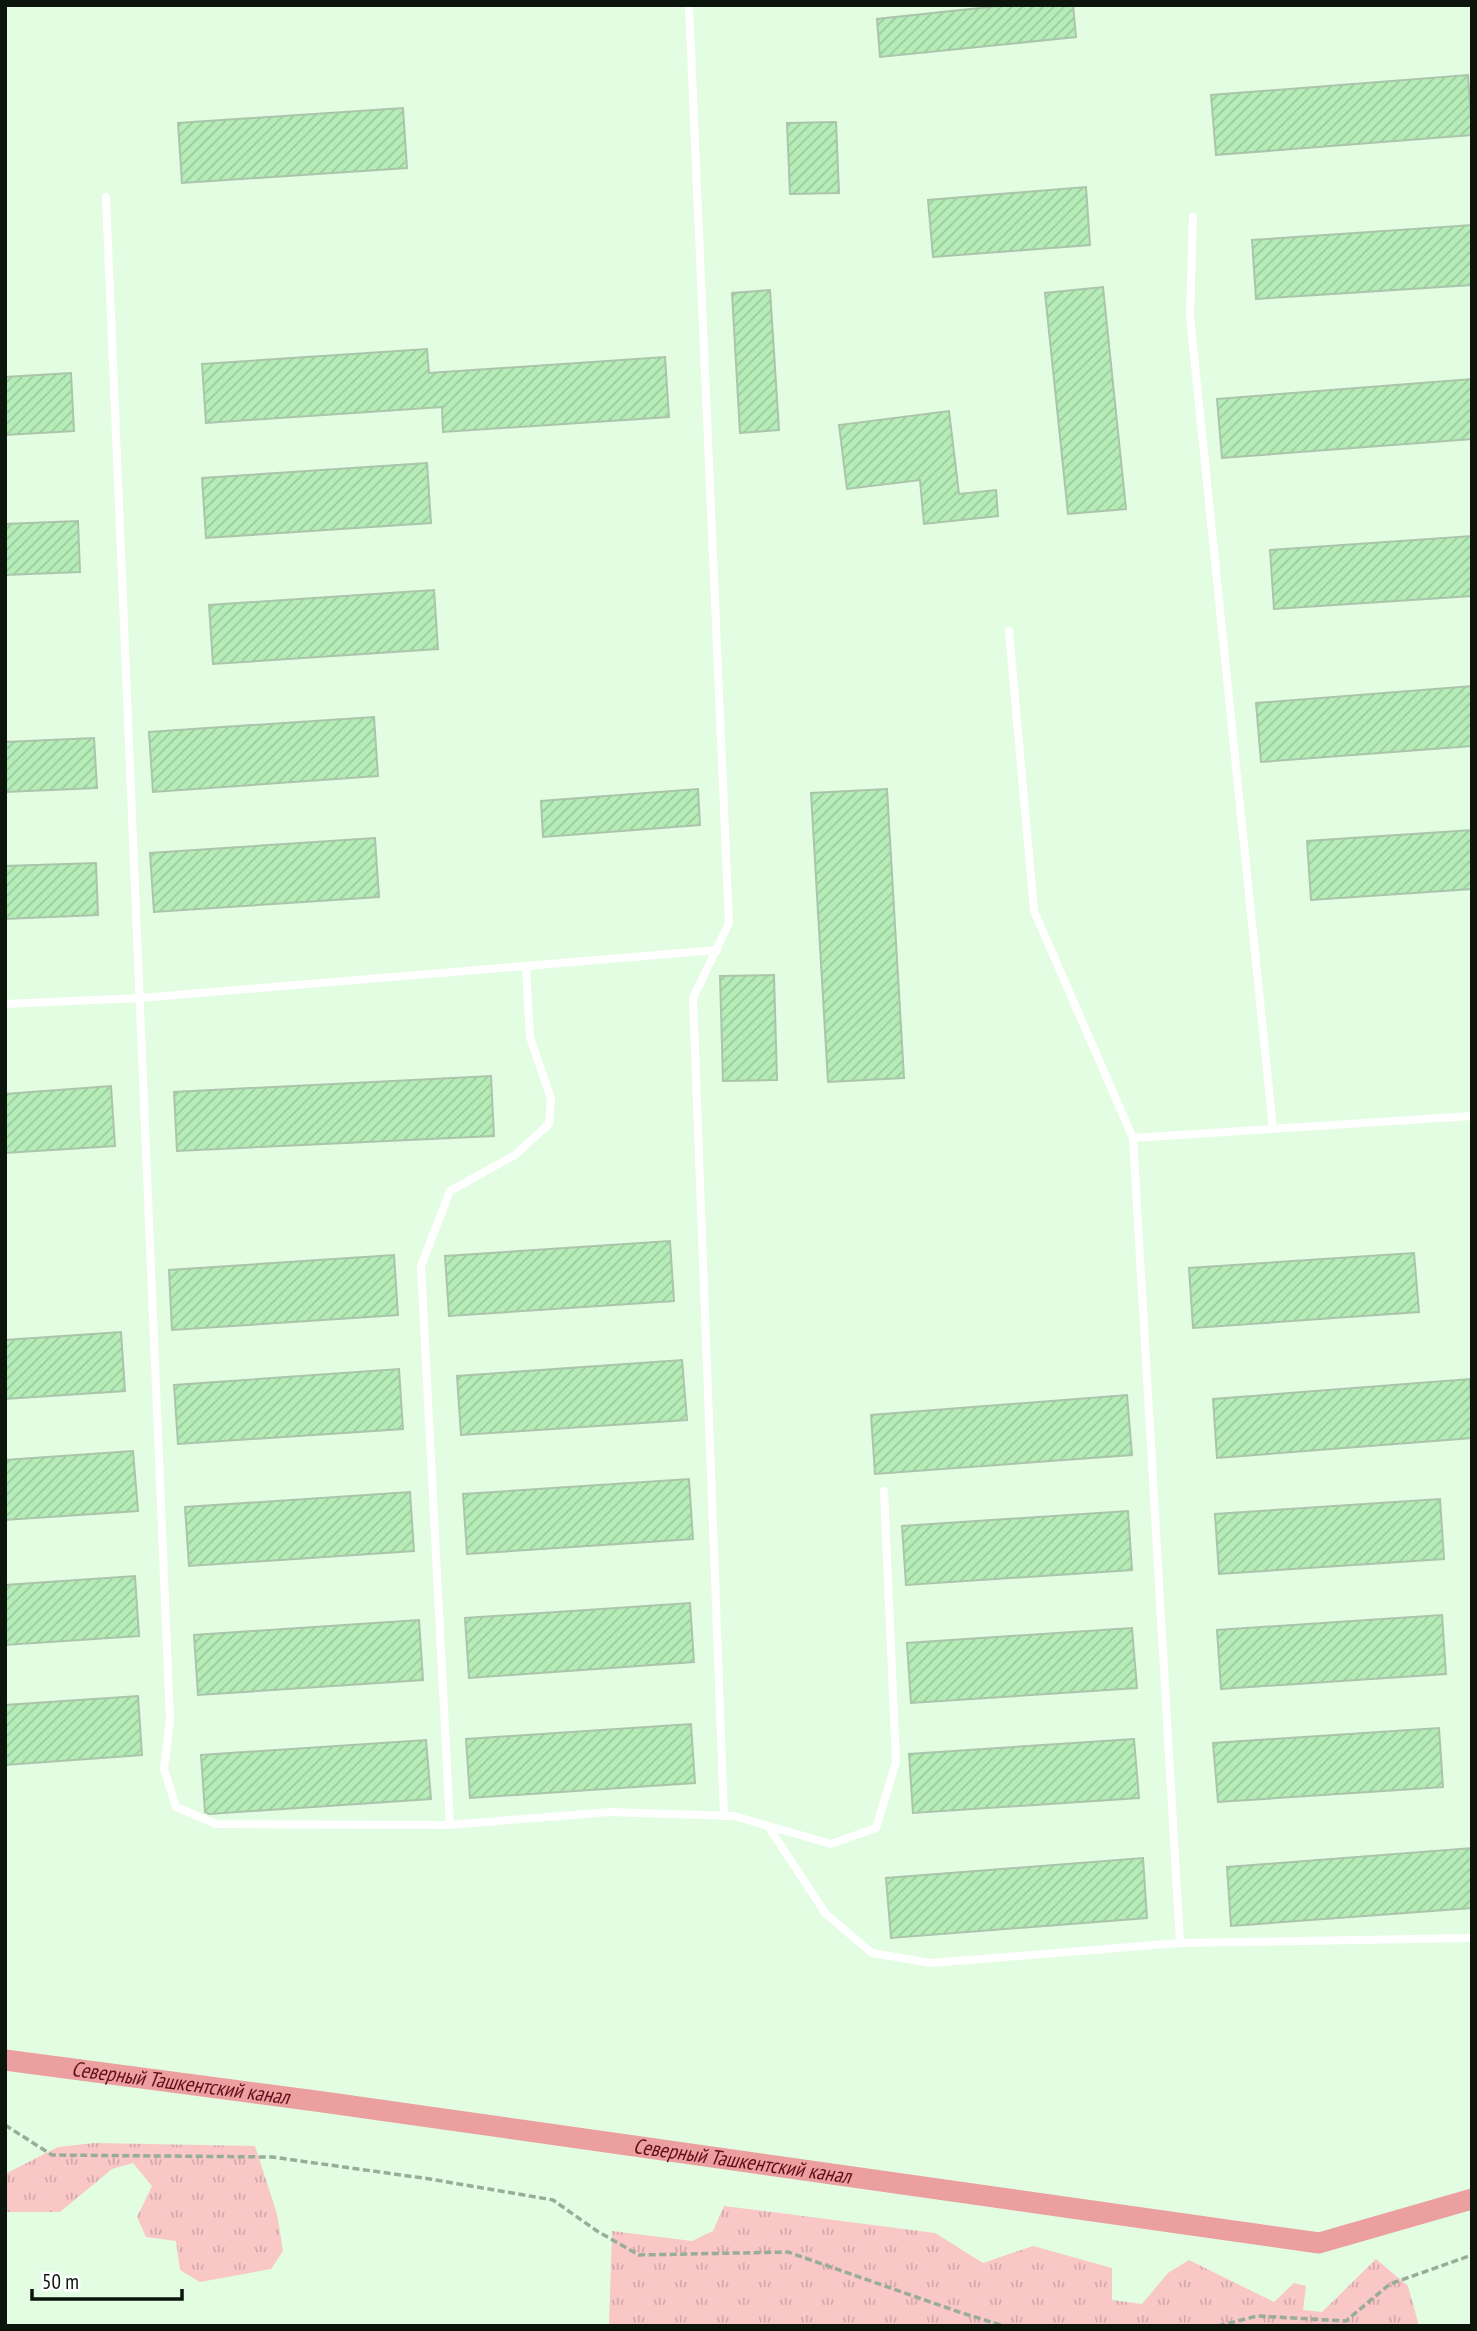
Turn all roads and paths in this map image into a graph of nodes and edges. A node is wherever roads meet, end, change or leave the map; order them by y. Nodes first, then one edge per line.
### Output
1 (689, 5) edge
2 (106, 197) dead end
3 (1193, 217) dead end
4 (1009, 631) dead end
5 (717, 950) junction
6 (526, 966) junction
7 (139, 998) junction
8 (5, 1004) edge
9 (1472, 1116) edge
10 (1273, 1129) junction
11 (1133, 1138) junction
12 (884, 1490) dead end
13 (724, 1816) junction
14 (450, 1825) junction
15 (768, 1826) junction
16 (1472, 1938) edge
17 (1180, 1943) junction
18 (5, 2125) edge
19 (1472, 2255) edge
20 (1004, 2326) edge
21 (1218, 2326) edge

1 - 5 lane
2 - 7 lane
3 - 10 lane
4 - 11 lane
5 - 6 lane
5 - 13 lane
6 - 7 lane
6 - 14 lane
7 - 8 lane
7 - 14 lane
9 - 10 lane
10 - 11 lane
11 - 17 lane
12 - 15 lane
13 - 14 lane
13 - 15 lane
15 - 17 lane
16 - 17 lane
18 - 20 path
19 - 21 path

